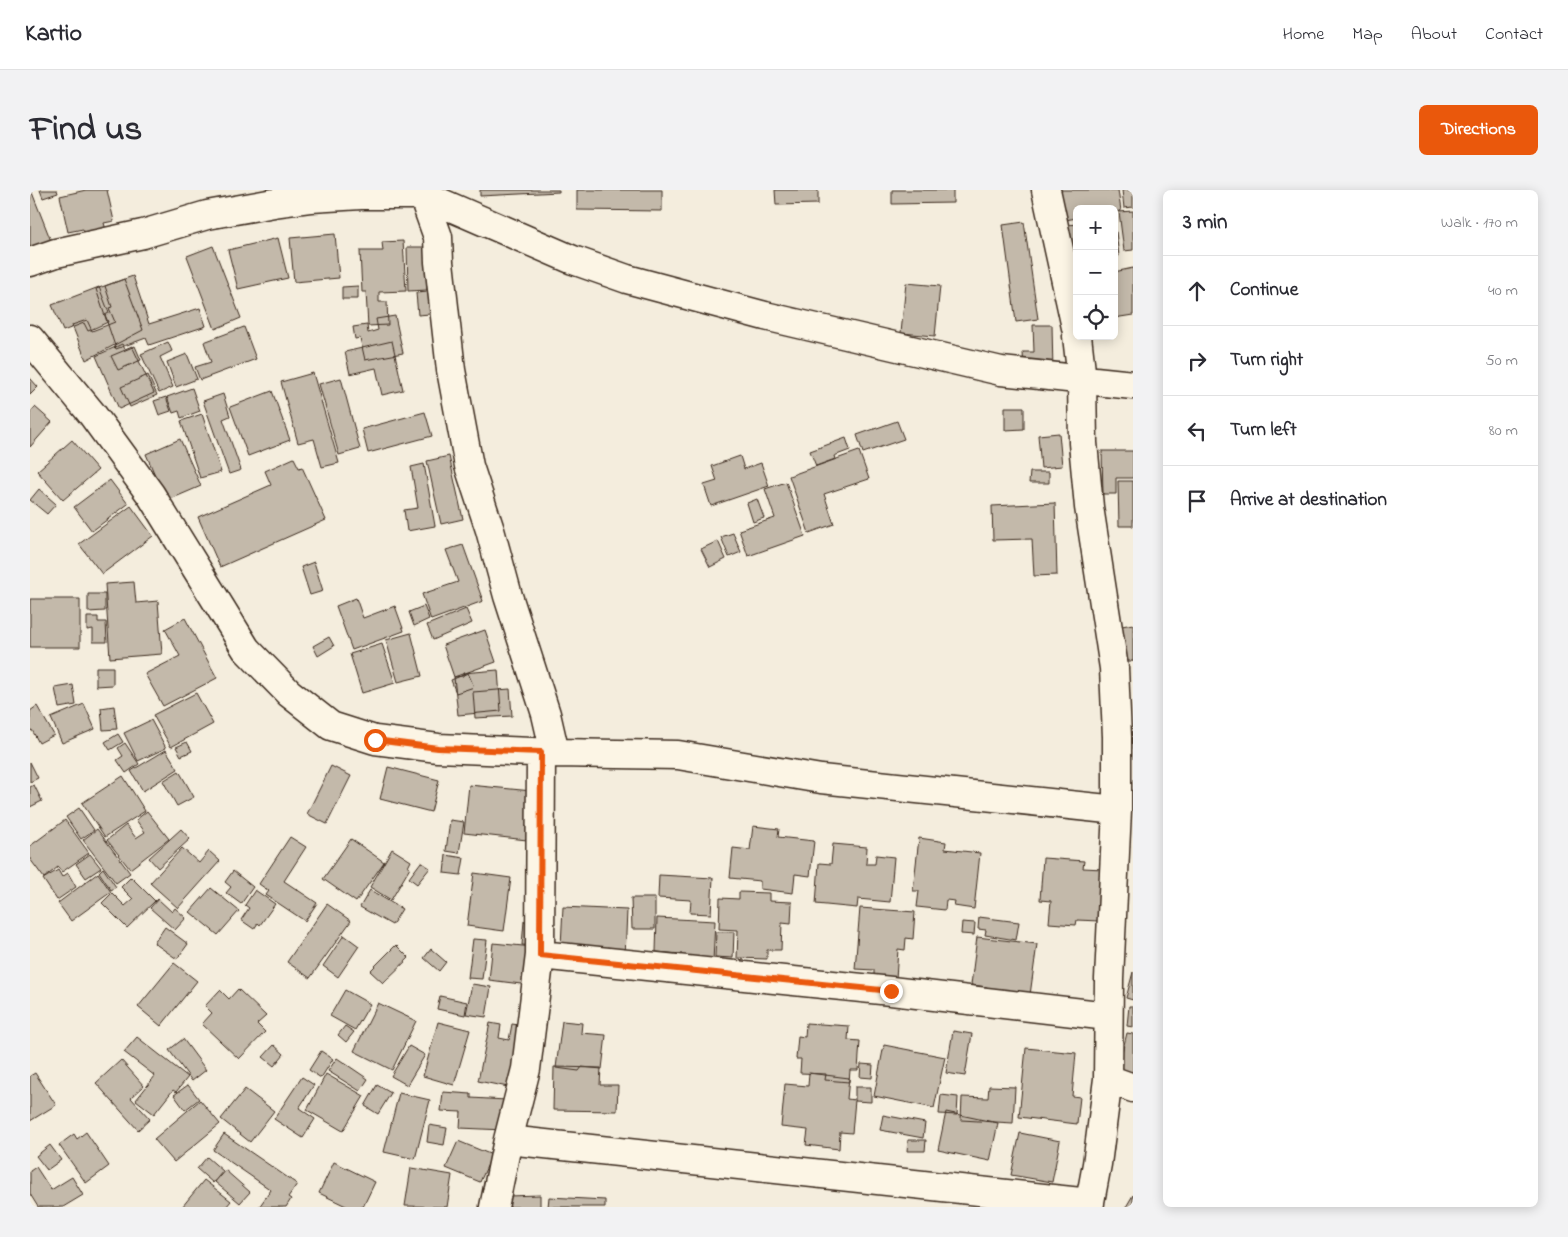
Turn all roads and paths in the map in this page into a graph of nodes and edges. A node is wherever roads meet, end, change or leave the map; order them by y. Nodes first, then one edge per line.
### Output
1 (1046, 190) edge
2 (423, 192) edge
3 (30, 262) edge
4 (1073, 314) edge
5 (30, 339) edge
6 (1077, 340) edge
7 (1082, 380) junction
8 (1133, 385) edge
9 (548, 752) junction
10 (1117, 810) junction
11 (540, 955) junction
12 (1108, 1016) junction
13 (1121, 1083) edge
14 (508, 1140) junction
15 (1089, 1205) edge
16 (494, 1207) edge

1 - 4 street
2 - 3 street
2 - 7 street
2 - 9 street
5 - 9 street
6 - 7 street
7 - 8 street
7 - 10 street
9 - 10 street
9 - 11 street
10 - 12 street
11 - 12 street
11 - 14 street
12 - 13 street
13 - 15 street
14 - 15 street
14 - 16 street

